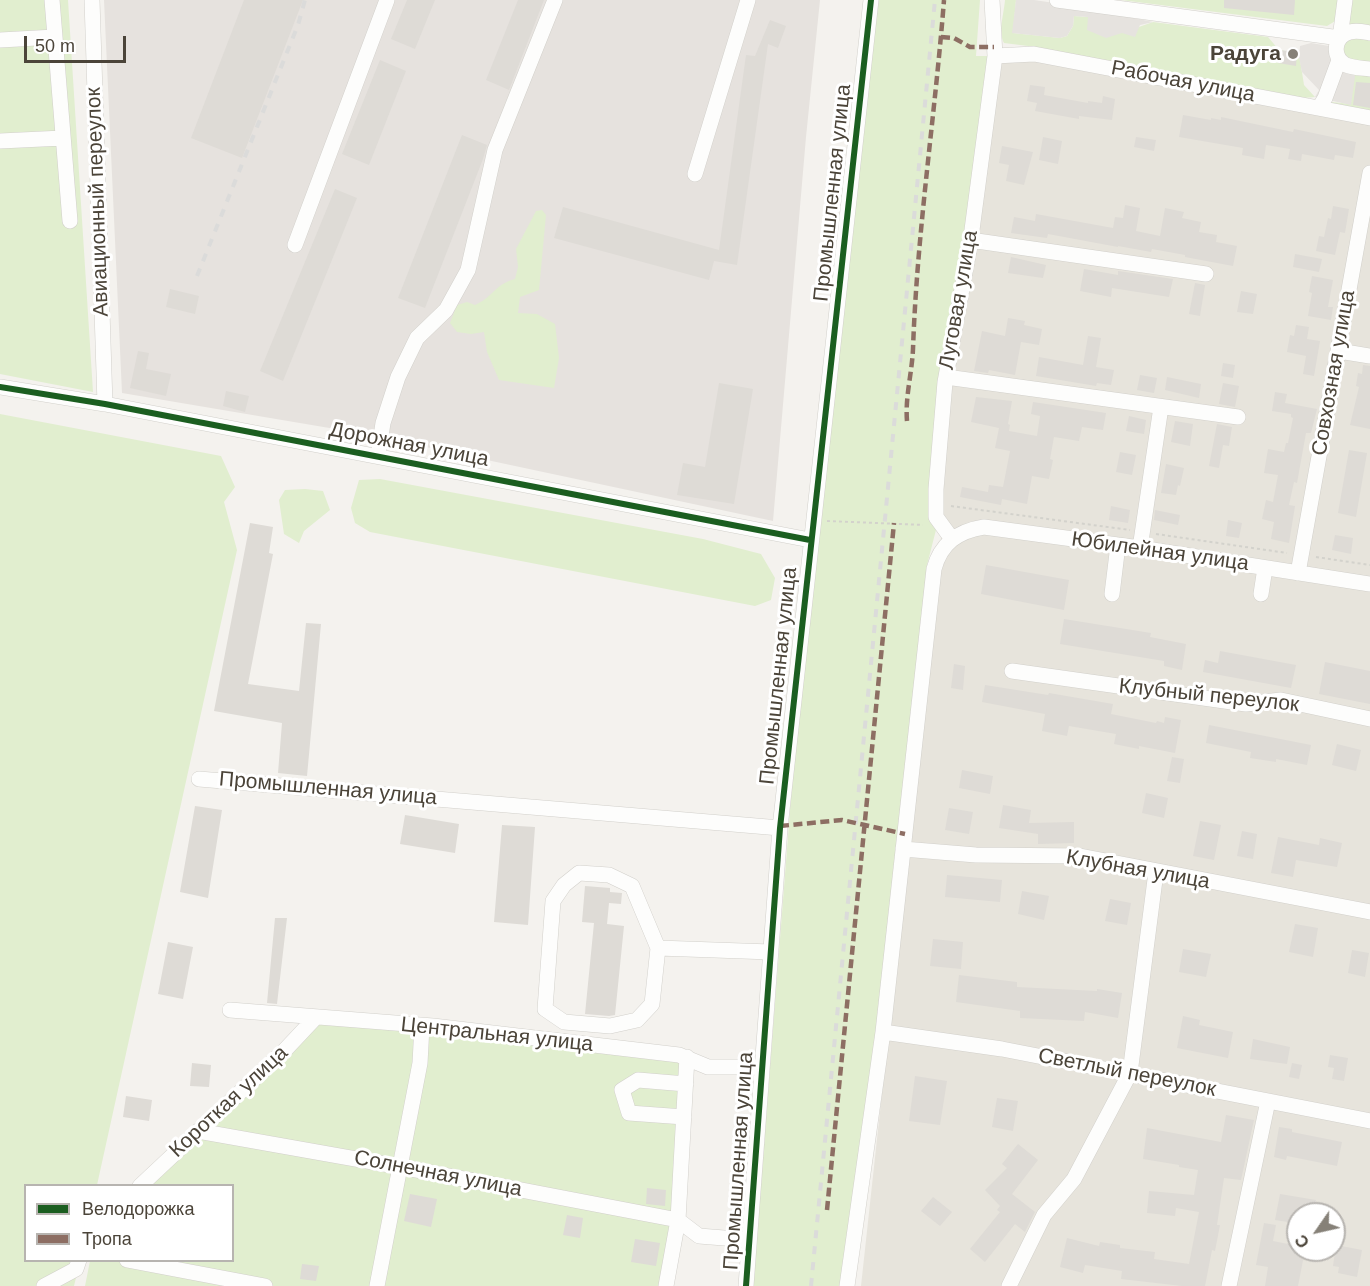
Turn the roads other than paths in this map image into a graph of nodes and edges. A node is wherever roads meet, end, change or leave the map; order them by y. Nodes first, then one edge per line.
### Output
1 (52, 0) edge
2 (92, 0) edge
3 (387, 0) edge
4 (555, 0) edge
5 (748, 0) edge
6 (871, 0) edge
7 (992, 0) edge
8 (1057, 0) edge
9 (1345, 0) edge
10 (1370, 33) edge
11 (55, 37) junction
12 (1340, 38) junction
13 (0, 40) edge
14 (995, 56) junction
15 (1340, 60) junction
16 (1370, 69) edge
17 (1319, 108) junction
18 (1370, 118) edge
19 (63, 138) junction
20 (0, 141) edge
21 (1370, 173) edge
22 (695, 174) dead end
23 (70, 221) dead end
24 (970, 240) junction
25 (295, 244) dead end
26 (1206, 274) dead end
27 (1339, 351) junction
28 (1370, 356) edge
29 (946, 377) junction
30 (0, 387) edge
31 (105, 404) junction
32 (1161, 407) junction
33 (1238, 417) dead end
34 (378, 456) junction
35 (952, 539) junction
36 (810, 540) junction
37 (1118, 545) junction
38 (1140, 548) junction
39 (1265, 568) junction
40 (1298, 573) junction
41 (1370, 584) edge
42 (1112, 594) dead end
43 (1261, 594) dead end
44 (1012, 671) dead end
45 (1370, 719) edge
46 (199, 778) dead end
47 (780, 828) junction
48 (903, 849) junction
49 (1156, 872) junction
50 (1370, 912) edge
51 (658, 948) junction
52 (771, 952) junction
53 (230, 1010) dead end
54 (316, 1017) junction
55 (423, 1026) junction
56 (883, 1032) junction
57 (687, 1058) junction
58 (762, 1067) junction
59 (1130, 1073) junction
60 (686, 1084) junction
61 (1268, 1101) junction
62 (684, 1117) junction
63 (1370, 1121) edge
64 (198, 1131) junction
65 (401, 1167) junction
66 (141, 1184) edge
67 (678, 1220) junction
68 (749, 1240) junction
69 (138, 1262) edge
70 (78, 1265) edge
71 (1013, 1285) edge
72 (44, 1286) edge
73 (73, 1286) edge
74 (265, 1286) edge
75 (377, 1286) edge
76 (666, 1286) edge
77 (746, 1286) edge
78 (847, 1286) edge
79 (1228, 1286) edge

1 - 11 street
2 - 31 street, Авиационный переулок
3 - 25 street
4 - 34 street
5 - 22 street
6 - 36 street, Промышленная улица
7 - 14 street, Луговая улица
8 - 12 street
9 - 12 street
10 - 12 street
11 - 13 street
11 - 19 street
12 - 15 street
14 - 17 street, Рабочая улица
14 - 24 street, Луговая улица
15 - 16 street
15 - 17 street
17 - 18 street, Рабочая улица
19 - 20 street
19 - 23 street
21 - 27 street, Совхозная улица
24 - 26 street
24 - 29 street, Луговая улица
27 - 28 street
27 - 40 street, Совхозная улица
29 - 32 street
29 - 35 street, Луговая улица
30 - 31 street, Дорожная улица
31 - 34 street, Дорожная улица
32 - 33 street
32 - 38 street
34 - 36 street, Дорожная улица
35 - 37 street, Юбилейная улица
35 - 48 street
36 - 47 street, Промышленная улица
37 - 38 street, Юбилейная улица
37 - 42 street
38 - 39 street, Юбилейная улица
39 - 40 street, Юбилейная улица
39 - 43 street
40 - 41 street, Юбилейная улица
44 - 45 street, Клубный переулок
46 - 47 street, Промышленная улица
47 - 52 street, Промышленная улица
48 - 49 street, Клубная улица
48 - 56 street
49 - 50 street, Клубная улица
49 - 59 street
51 - 51 street
51 - 52 street
52 - 58 street, Промышленная улица
53 - 54 street, Центральная улица
54 - 55 street, Центральная улица
54 - 64 street, Короткая улица
55 - 57 street, Центральная улица
55 - 65 street
56 - 59 street, Светлый переулок
56 - 78 street
57 - 58 street, Центральная улица
57 - 60 street
58 - 68 street, Промышленная улица
59 - 61 street, Светлый переулок
59 - 71 street
60 - 62 street
60 - 62 street
61 - 63 street, Светлый переулок
61 - 79 street
62 - 67 street
64 - 65 street, Солнечная улица
64 - 66 street, Короткая улица
65 - 67 street, Солнечная улица
65 - 75 street
67 - 68 street
67 - 76 street
68 - 77 street, Промышленная улица
69 - 74 street
70 - 72 street
70 - 73 street

